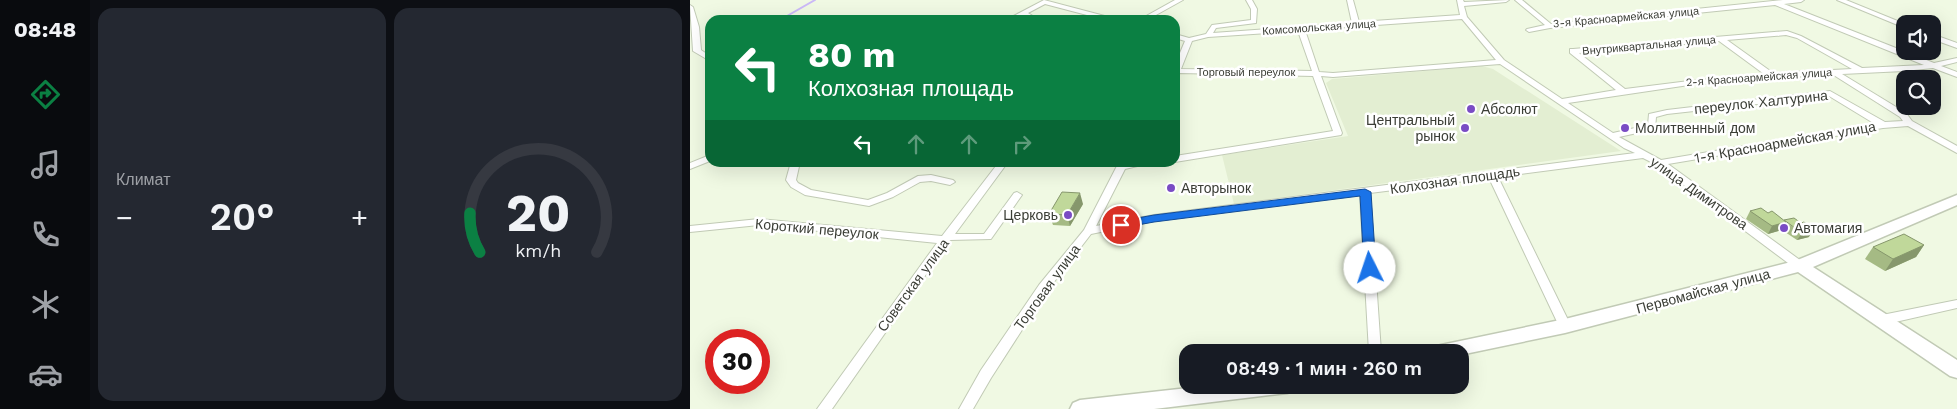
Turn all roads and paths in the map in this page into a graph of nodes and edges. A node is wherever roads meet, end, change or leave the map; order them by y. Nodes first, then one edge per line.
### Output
1 (1180, 0) edge
2 (1249, 0) edge
3 (1350, 0) edge
4 (1506, 0) edge
5 (1518, 0) edge
6 (1801, 0) edge
7 (1840, 0) edge
8 (1044, 1) edge
9 (1461, 2) edge
10 (1773, 2) edge
11 (690, 7) edge
12 (1023, 13) junction
13 (1019, 15) edge
14 (1027, 15) edge
15 (1090, 15) edge
16 (1152, 15) edge
17 (1464, 17) junction
18 (1896, 22) edge
19 (1356, 25) junction
20 (1550, 26) junction
21 (693, 28) edge
22 (1301, 29) junction
23 (1529, 30) dead end
24 (1208, 35) junction
25 (1180, 37) edge
26 (1720, 38) junction
27 (1189, 40) junction
28 (1941, 40) edge
29 (1957, 46) edge
30 (697, 51) junction
31 (690, 55) edge
32 (705, 56) edge
33 (1957, 60) edge
34 (1180, 62) edge
35 (1501, 62) junction
36 (1932, 66) junction
37 (1861, 70) junction
38 (1180, 72) edge
39 (1834, 72) junction
40 (1316, 74) junction
41 (1771, 75) junction
42 (1957, 75) edge
43 (1622, 91) junction
44 (1561, 102) junction
45 (1909, 123) junction
46 (1883, 125) junction
47 (1612, 136) junction
48 (1957, 150) edge
49 (1644, 155) junction
50 (1180, 158) edge
51 (705, 160) edge
52 (1660, 163) junction
53 (690, 166) edge
54 (795, 167) edge
55 (1000, 167) edge
56 (1122, 167) edge
57 (1492, 176) junction
58 (950, 182) dead end
59 (1365, 192) junction
60 (1017, 195) dead end
61 (1957, 200) edge
62 (690, 230) edge
63 (1088, 231) junction
64 (946, 238) junction
65 (1800, 266) junction
66 (1957, 304) edge
67 (1882, 320) junction
68 (1565, 326) junction
69 (1374, 344) edge
70 (1469, 346) edge
71 (1957, 370) edge
72 (1209, 394) edge
73 (824, 409) edge
74 (966, 409) edge
75 (1080, 409) edge

1 - 16 street
2 - 24 street
3 - 19 street
4 - 9 street
5 - 20 street, 3-я Красноармейская улица
6 - 10 street, 3-я Красноармейская улица
7 - 18 street
8 - 12 street
8 - 15 street
9 - 17 street, улица Димитрова
10 - 20 street, 3-я Красноармейская улица
10 - 36 street
11 - 21 street
12 - 13 street
12 - 14 street
17 - 19 street, Комсомольская улица
17 - 35 street, улица Димитрова
19 - 22 street, Комсомольская улица
20 - 23 street
21 - 30 street
22 - 24 street, Комсомольская улица
22 - 40 street
24 - 27 street, Комсомольская улица
25 - 27 street
26 - 37 street, Внутриквартальная улица
26 - 41 street
26 - 43 street, Внутриквартальная улица
27 - 34 street
28 - 29 street
30 - 31 street
30 - 32 street
33 - 36 street, 2-я Красноармейская улица
35 - 40 street, Торговый переулок
35 - 44 street, улица Димитрова
36 - 37 street, 2-я Красноармейская улица
36 - 42 street
37 - 39 street, 2-я Красноармейская улица
38 - 40 street, Торговый переулок
39 - 41 street, 2-я Красноармейская улица
39 - 45 street
40 - 50 street
41 - 43 street, 2-я Красноармейская улица
43 - 44 street, 2-я Красноармейская улица
44 - 47 street, улица Димитрова
45 - 46 street, 1-я Красноармейская улица
45 - 48 street
46 - 47 street, переулок Халтурина
46 - 52 street, 1-я Красноармейская улица
47 - 49 street, улица Димитрова
49 - 52 street, улица Димитрова
49 - 57 street, Колхозная площадь
51 - 53 street
52 - 65 street, улица Димитрова
54 - 58 street
55 - 64 street, Советская улица
56 - 63 street, Торговая улица
57 - 59 street, Колхозная площадь
57 - 68 street
59 - 63 street, Колхозная площадь
59 - 69 street
60 - 64 street, Короткий переулок
61 - 65 main road, Первомайская улица
62 - 64 street, Короткий переулок
63 - 74 street, Торговая улица
64 - 73 street, Советская улица
65 - 67 main road, улица Димитрова
65 - 68 main road, Первомайская улица
66 - 67 street
67 - 71 main road, улица Димитрова
68 - 70 main road, Первомайская улица
72 - 75 main road

